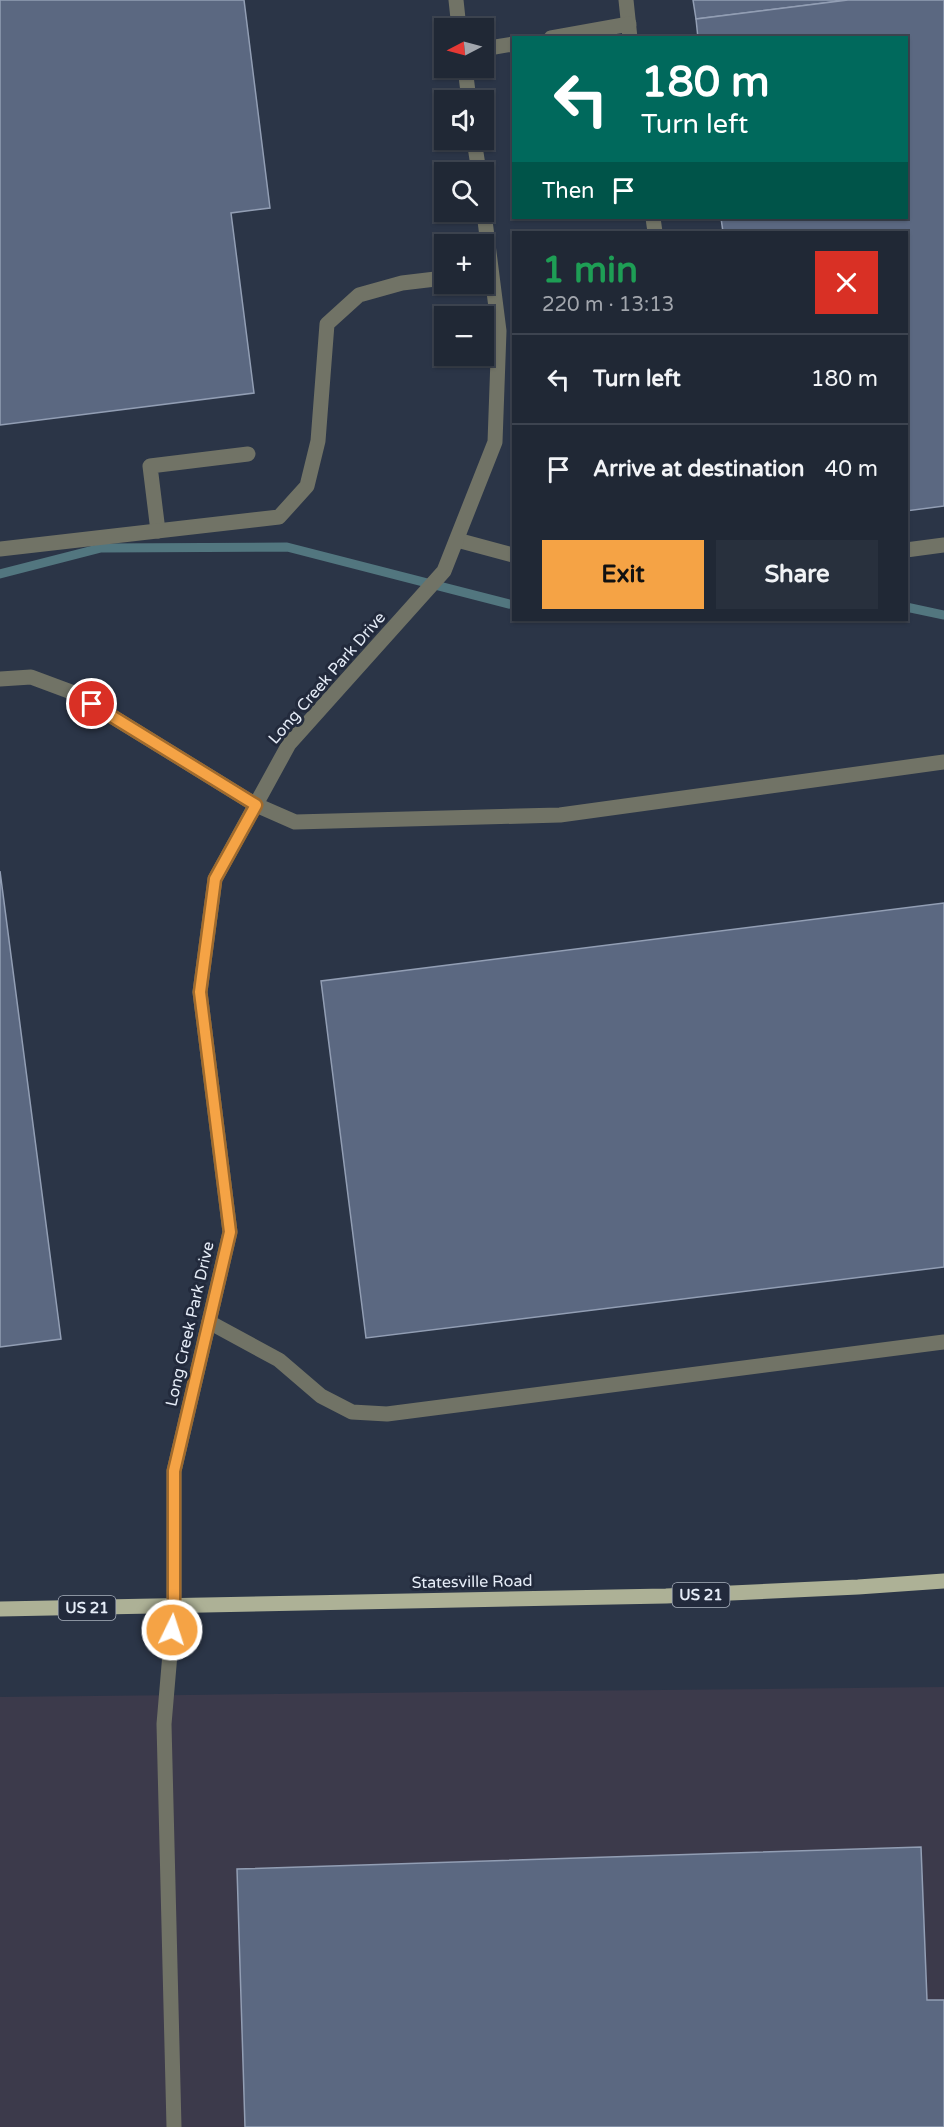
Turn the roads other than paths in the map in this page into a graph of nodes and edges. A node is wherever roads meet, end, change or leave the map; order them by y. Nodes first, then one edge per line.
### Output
1 (456, 0) edge
2 (626, 0) edge
3 (458, 18) edge
4 (629, 31) edge
5 (573, 36) edge
6 (512, 44) edge
7 (494, 47) edge
8 (434, 279) edge
9 (492, 294) edge
10 (248, 454) dead end
11 (158, 531) junction
12 (457, 540) junction
13 (944, 545) edge
14 (0, 549) edge
15 (908, 550) edge
16 (512, 555) edge
17 (0, 679) edge
18 (944, 762) edge
19 (256, 805) junction
20 (209, 1322) junction
21 (944, 1342) edge
22 (944, 1581) edge
23 (174, 1607) junction
24 (0, 1609) edge
25 (174, 2127) edge

1 - 3 street
2 - 4 street
4 - 5 street
6 - 7 street
8 - 11 street
9 - 12 street, Long Creek Park Drive
10 - 11 street
11 - 14 street
12 - 16 street
12 - 19 street, Long Creek Park Drive
13 - 15 street
17 - 19 street
18 - 19 street
19 - 20 street, Long Creek Park Drive
20 - 21 street
20 - 23 street, Long Creek Park Drive
22 - 23 main road, Statesville Road / US 21
23 - 24 main road, Statesville Road / US 21
23 - 25 street, Long Creek Park Drive

